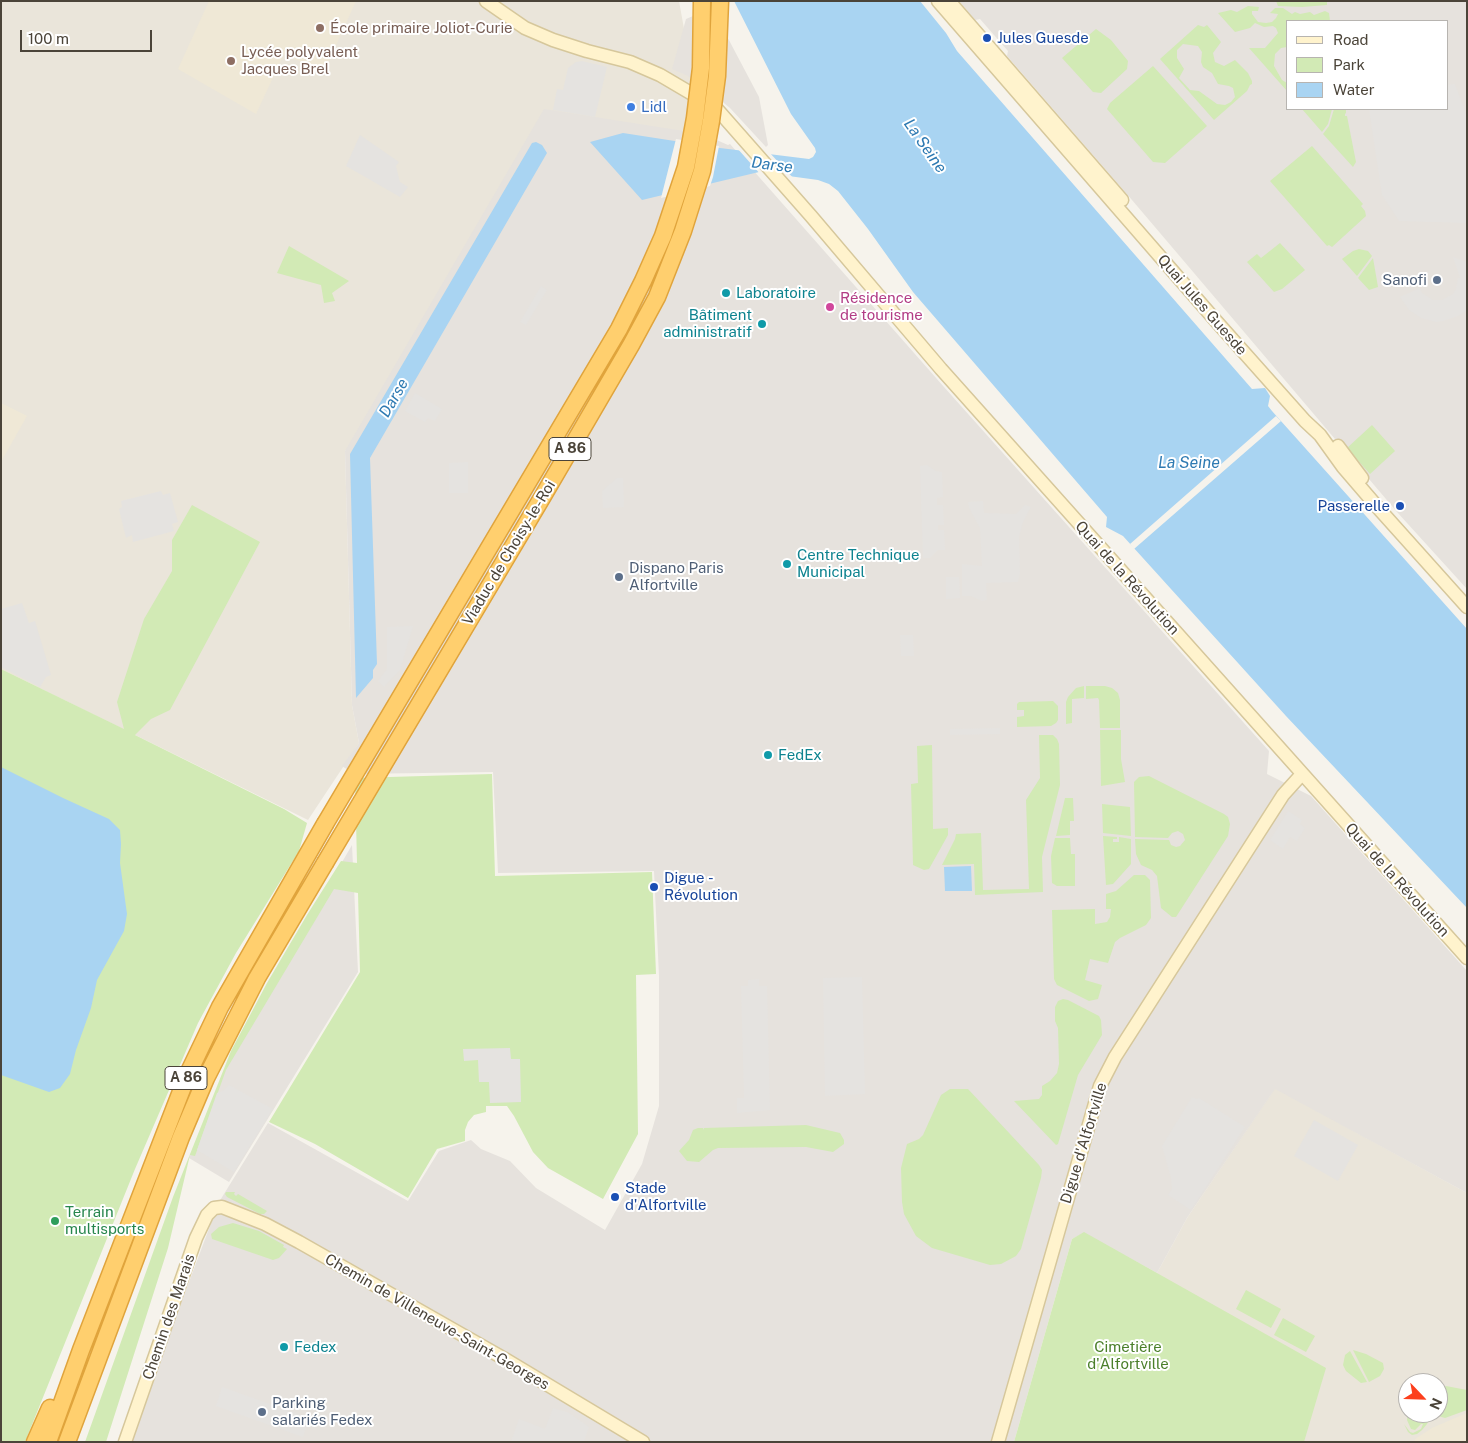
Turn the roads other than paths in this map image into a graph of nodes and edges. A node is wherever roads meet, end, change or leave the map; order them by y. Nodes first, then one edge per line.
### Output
1 (486, 1) edge
2 (702, 1) edge
3 (720, 1) edge
4 (938, 1) edge
5 (949, 1) edge
6 (1467, 596) edge
7 (1467, 607) edge
8 (1302, 774) junction
9 (1467, 958) edge
10 (228, 1208) joint
11 (82, 1350) junction
12 (99, 1356) junction
13 (35, 1442) edge
14 (48, 1442) edge
15 (67, 1442) edge
16 (79, 1442) edge
17 (125, 1442) edge
18 (643, 1442) edge
19 (998, 1442) edge

1 - 8 main road, Quai de la Révolution
2 - 11 highway, Viaduc de Choisy-le-Roi / A 86, bridge
3 - 12 highway, Viaduc de Choisy-le-Roi / A 86, bridge
4 - 7 main road, Quai Jules Guesde
5 - 6 main road, Quai Jules Guesde
8 - 9 main road, Quai de la Révolution
8 - 19 main road, Digue d'Alfortville
10 - 17 main road, Chemin des Marais
10 - 18 main road, Chemin de Villeneuve-Saint-Georges
11 - 13 highway
11 - 14 highway, A 86
12 - 15 highway, A 86
12 - 16 highway

